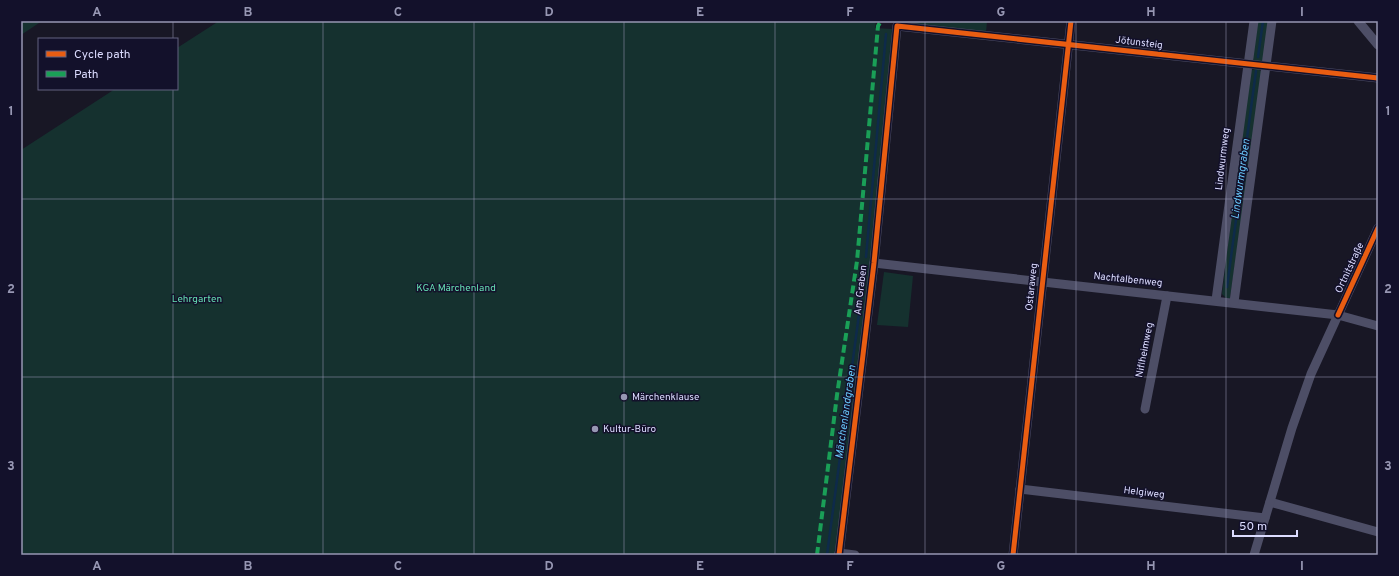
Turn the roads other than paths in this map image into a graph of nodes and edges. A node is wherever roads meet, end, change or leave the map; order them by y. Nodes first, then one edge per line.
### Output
1 (1071, 21) edge
2 (1254, 21) edge
3 (1272, 21) edge
4 (1358, 21) edge
5 (897, 26) joint
6 (1068, 44) junction
7 (1378, 46) edge
8 (1247, 64) junction
9 (1267, 67) junction
10 (1378, 78) edge
11 (1378, 228) edge
12 (874, 263) junction
13 (1042, 282) junction
14 (1168, 296) junction
15 (1216, 300) junction
16 (1234, 302) junction
17 (1338, 315) junction
18 (1378, 326) edge
19 (1145, 409) dead end
20 (1020, 489) junction
21 (1270, 502) junction
22 (1265, 518) junction
23 (1378, 532) edge
24 (839, 554) edge
25 (855, 555) edge
26 (1013, 555) edge
27 (1254, 555) edge

1 - 6 street, Ostaraweg
2 - 8 street, Lindwurmweg
3 - 9 street
4 - 7 street
5 - 6 street, Jötunsteig
5 - 12 street, Am Graben
6 - 8 street, Jötunsteig
6 - 13 street, Ostaraweg
8 - 9 street, Jötunsteig
8 - 15 street, Lindwurmweg
9 - 10 street, Jötunsteig
9 - 16 street
11 - 17 street, Ortnitstraße
12 - 13 street, Nachtalbenweg
12 - 24 street, Am Graben
13 - 14 street, Nachtalbenweg
13 - 20 street, Ostaraweg
14 - 15 street, Nachtalbenweg
14 - 19 street, Niflheimweg
15 - 16 street, Nachtalbenweg
16 - 17 street, Nachtalbenweg
17 - 18 street, Nachtalbenweg
17 - 21 street, Ortnitstraße
20 - 22 street, Helgiweg
20 - 26 street, Ostaraweg
21 - 22 street, Ortnitstraße
21 - 23 street
22 - 27 street, Ortnitstraße
24 - 25 street

